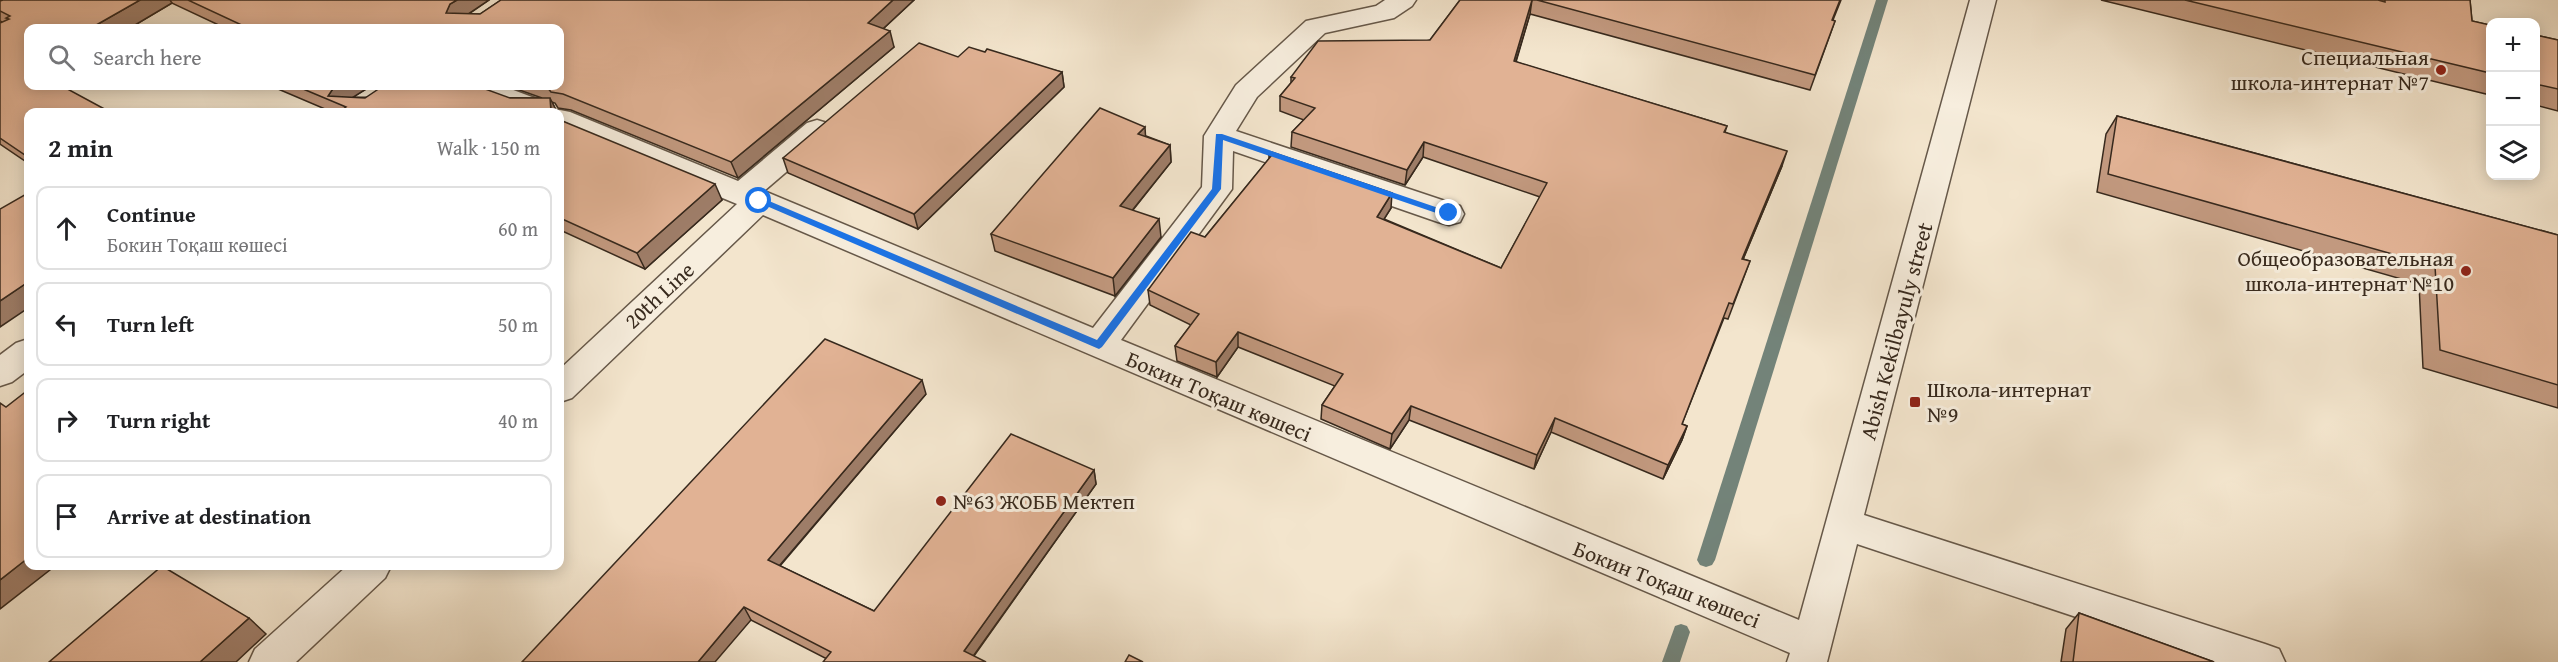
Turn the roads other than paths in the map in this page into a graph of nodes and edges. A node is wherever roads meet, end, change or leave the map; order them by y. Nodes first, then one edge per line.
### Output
1 (1403, 0) edge
2 (1978, 2) edge
3 (488, 90) edge
4 (534, 108) edge
5 (841, 110) edge
6 (564, 121) edge
7 (1219, 136) junction
8 (751, 197) junction
9 (1449, 213) dead end
10 (1099, 345) junction
11 (24, 355) edge
12 (0, 373) edge
13 (564, 385) edge
14 (1844, 524) junction
15 (368, 570) edge
16 (1810, 653) edge
17 (269, 662) edge
18 (2265, 662) edge

1 - 7 street
2 - 14 street, Abish Kekilbayuly street
3 - 4 street
5 - 8 street, 20th Line
6 - 8 street, Бокин Тоқаш көшесі
7 - 9 street
7 - 10 street
8 - 10 street, Бокин Тоқаш көшесі
8 - 13 street, 20th Line
10 - 16 street, Бокин Тоқаш көшесі
11 - 12 street
14 - 16 street, Abish Kekilbayuly street
14 - 18 street
15 - 17 street

